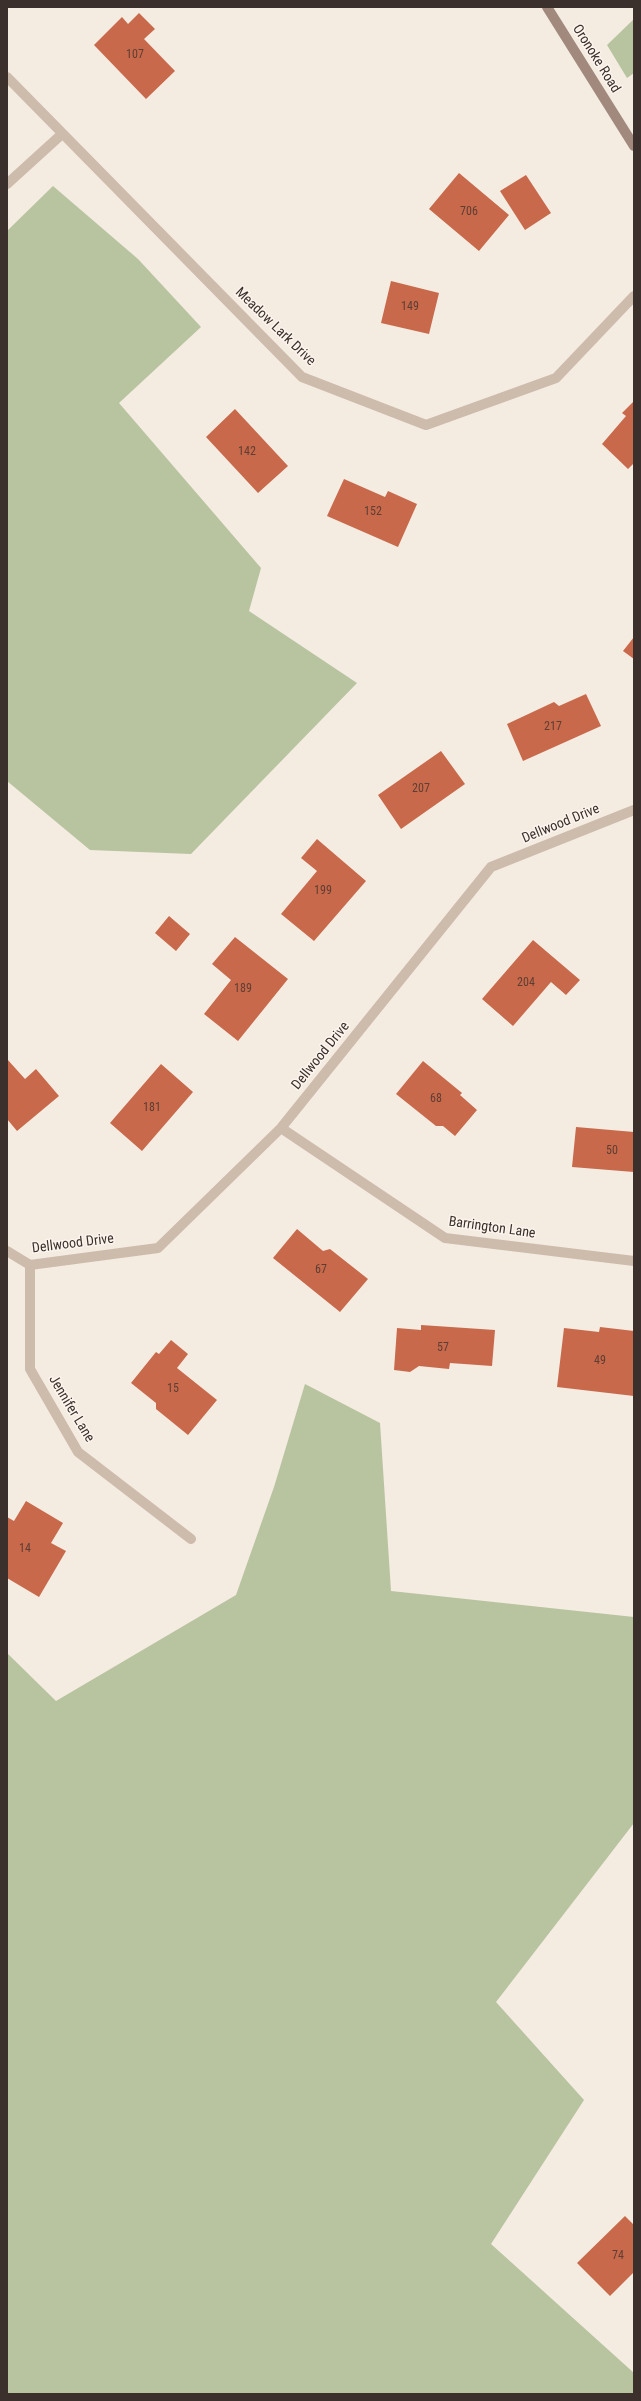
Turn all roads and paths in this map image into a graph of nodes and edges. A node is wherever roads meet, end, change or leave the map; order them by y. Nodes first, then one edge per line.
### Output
1 (547, 7) edge
2 (7, 77) edge
3 (62, 134) junction
4 (634, 146) edge
5 (7, 184) edge
6 (634, 296) edge
7 (634, 810) edge
8 (281, 1128) junction
9 (7, 1251) edge
10 (634, 1260) edge
11 (30, 1265) junction
12 (192, 1539) dead end

1 - 4 street, Oronoke Road
2 - 3 street, Meadow Lark Drive
3 - 5 street
3 - 6 street, Meadow Lark Drive
7 - 8 street, Dellwood Drive
8 - 10 street, Barrington Lane
8 - 11 street, Dellwood Drive
9 - 11 street, Dellwood Drive
11 - 12 street, Jennifer Lane

